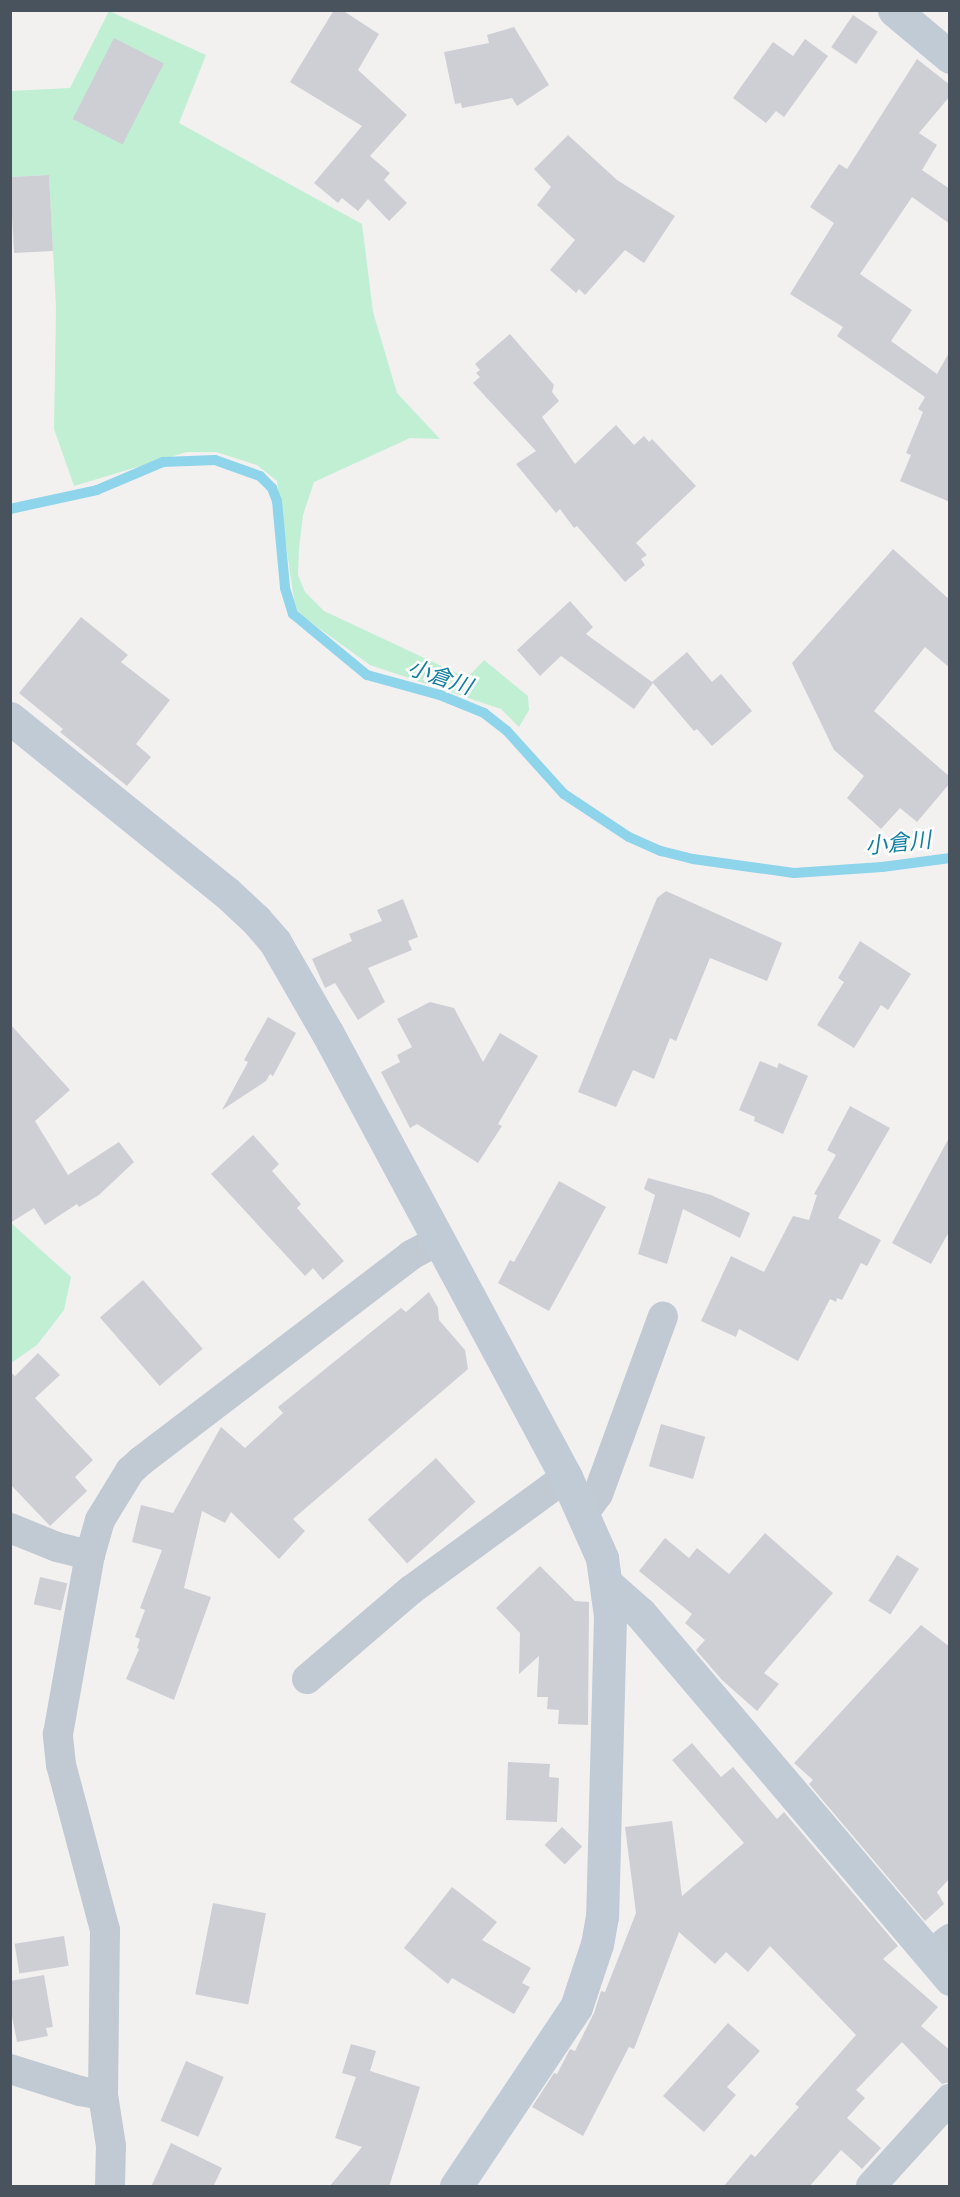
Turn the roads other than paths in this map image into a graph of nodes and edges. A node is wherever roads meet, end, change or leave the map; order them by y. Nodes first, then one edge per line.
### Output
1 (894, 10) edge
2 (950, 57) edge
3 (10, 718) edge
4 (439, 1240) junction
5 (663, 1316) dead end
6 (566, 1477) junction
7 (584, 1513) junction
8 (10, 1528) edge
9 (90, 1555) junction
10 (608, 1585) junction
11 (307, 1679) dead end
12 (943, 1958) edge
13 (10, 2069) edge
14 (103, 2095) junction
15 (950, 2098) edge
16 (110, 2187) edge
17 (456, 2187) edge
18 (871, 2187) edge

1 - 2 street
3 - 4 street
4 - 6 street
4 - 9 street
5 - 7 street
6 - 7 street
6 - 11 street
7 - 10 street
8 - 9 street
9 - 14 street
10 - 12 street
10 - 17 street
13 - 14 street
14 - 16 street
15 - 18 street

